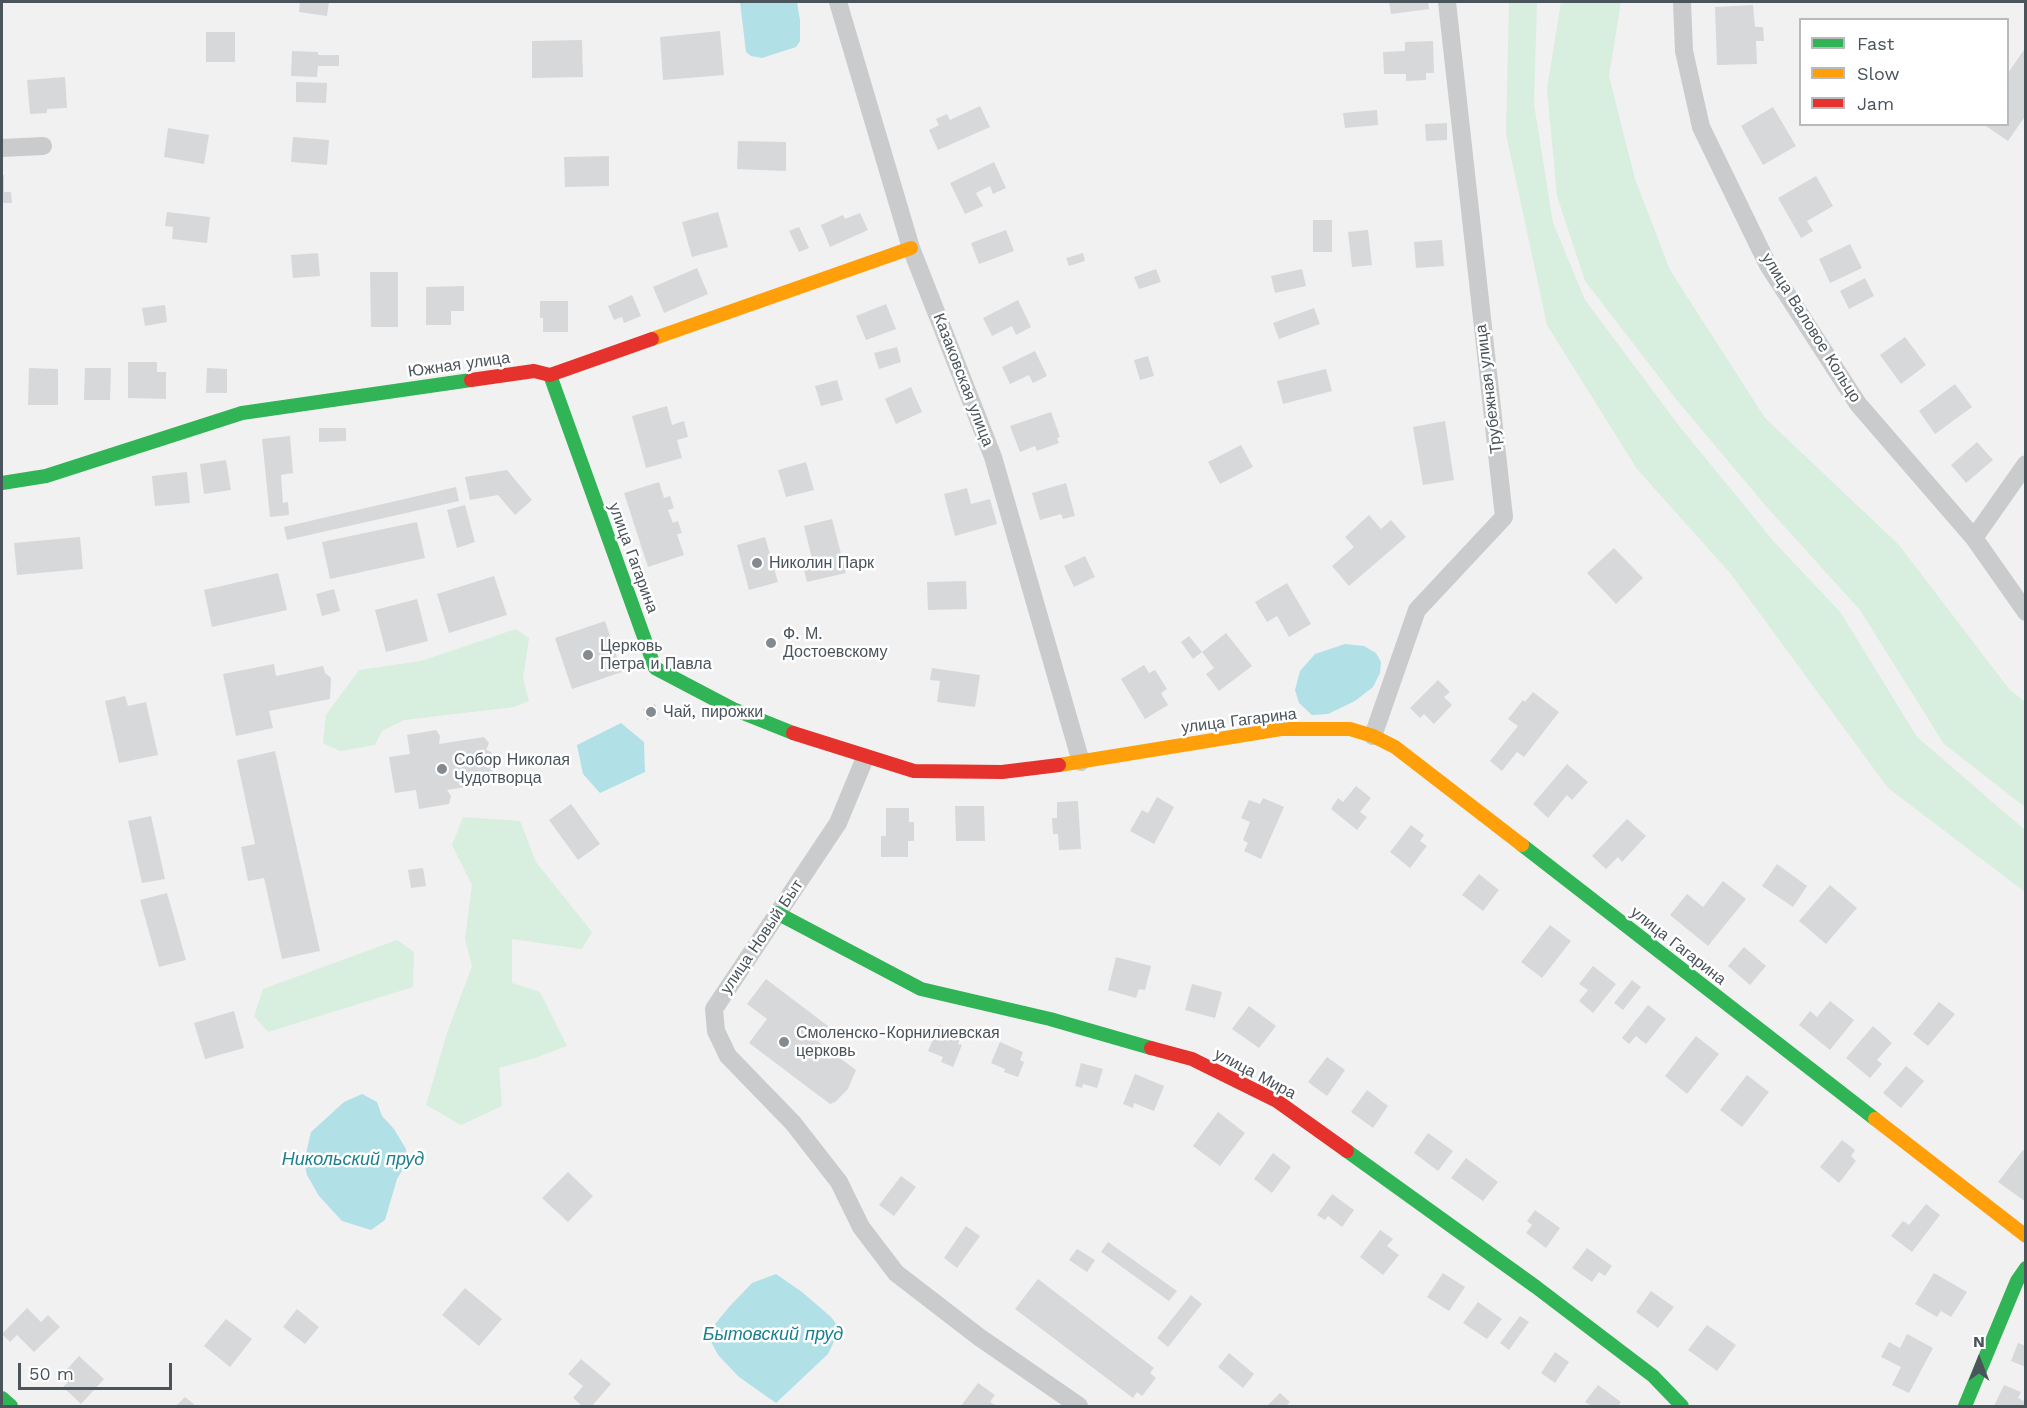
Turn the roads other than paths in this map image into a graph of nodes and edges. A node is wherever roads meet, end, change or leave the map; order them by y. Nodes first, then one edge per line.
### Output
1 (838, 2) edge
2 (1447, 2) edge
3 (1682, 2) edge
4 (43, 146) dead end
5 (2, 148) edge
6 (911, 248) junction
7 (550, 375) junction
8 (2025, 464) edge
9 (2, 483) edge
10 (1974, 538) junction
11 (2025, 612) edge
12 (1373, 736) junction
13 (865, 758) junction
14 (1081, 762) junction
15 (777, 913) junction
16 (2025, 1236) edge
17 (2025, 1268) edge
18 (2, 1398) edge
19 (11, 1407) edge
20 (1079, 1407) edge
21 (1682, 1407) edge
22 (1965, 1407) edge

1 - 6 street, Казаковская улица
2 - 12 street, Трубежная улица
3 - 10 street, улица Валовое Кольцо
4 - 5 street
6 - 7 street, Южная улица
6 - 14 street, Казаковская улица
7 - 9 street, Южная улица
7 - 13 street, улица Гагарина
8 - 10 street
10 - 11 street, улица Валовое Кольцо
12 - 14 street, улица Гагарина
12 - 16 street, улица Гагарина
13 - 14 street, улица Гагарина
13 - 15 street, улица Новый Быт
15 - 20 street, улица Новый Быт
15 - 21 street, улица Мира
17 - 22 street
18 - 19 street

